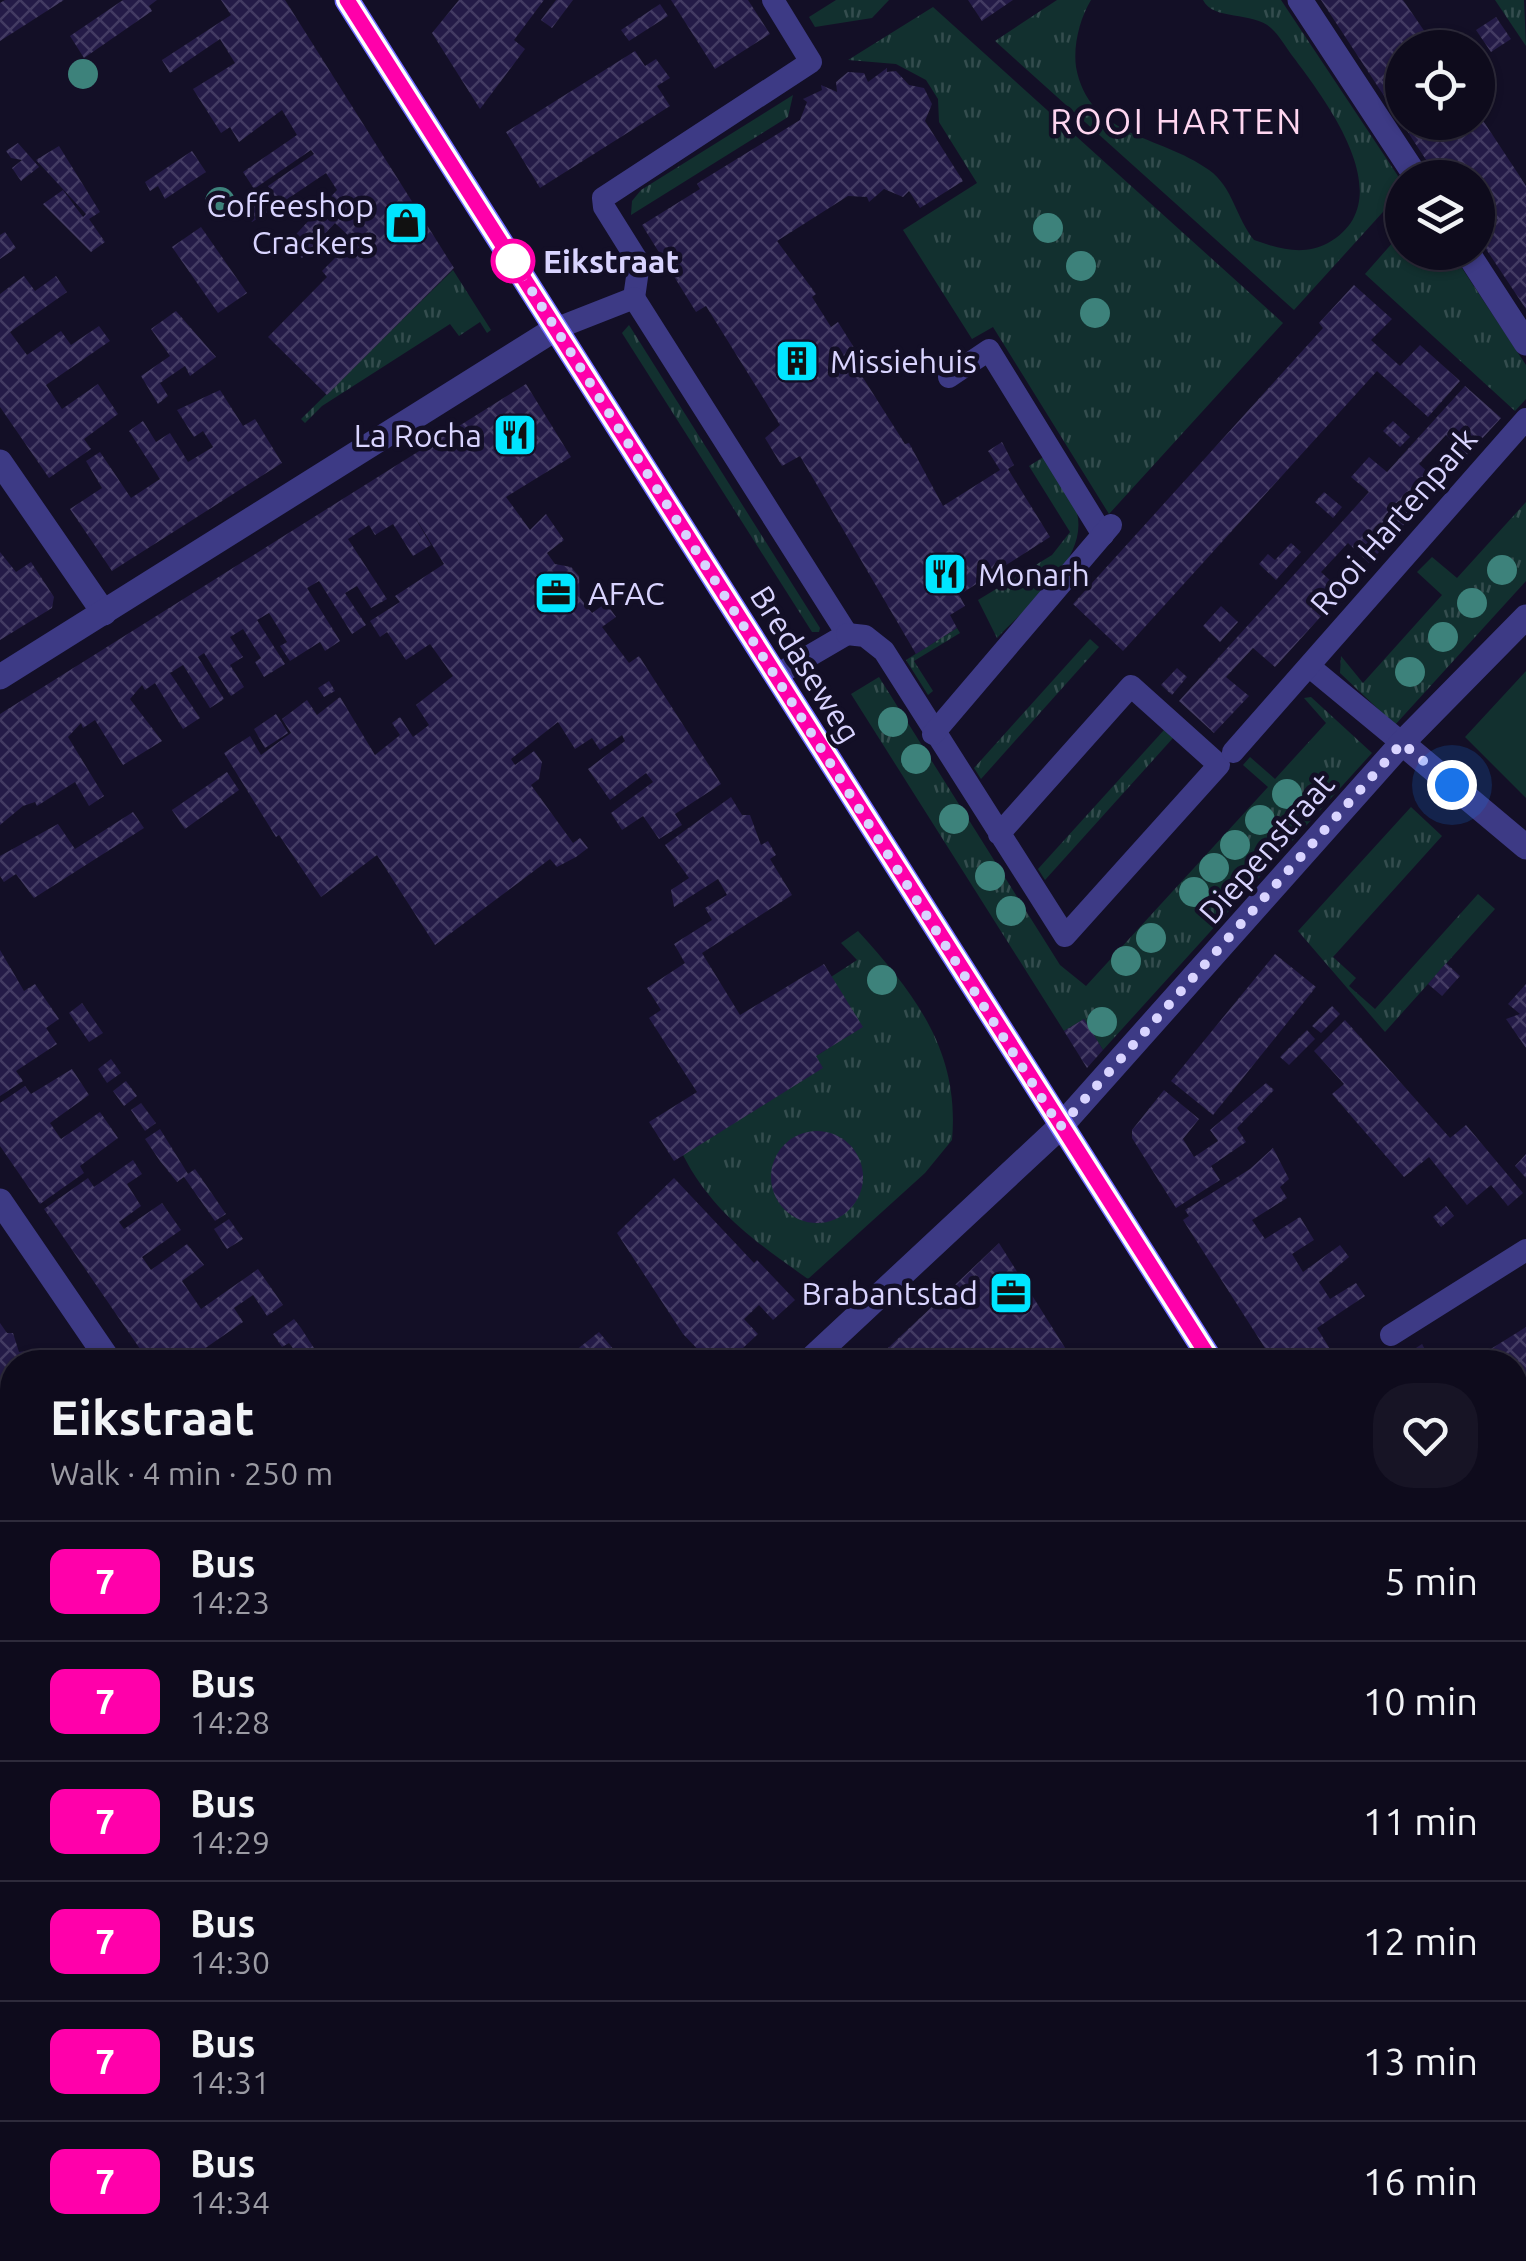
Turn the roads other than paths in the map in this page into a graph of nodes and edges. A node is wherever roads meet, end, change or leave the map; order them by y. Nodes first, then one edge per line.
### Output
1 (346, 0) edge
2 (773, 0) edge
3 (1300, 0) edge
4 (1405, 160) edge
5 (1478, 270) edge
6 (634, 298) junction
7 (556, 328) junction
8 (1526, 343) edge
9 (949, 376) dead end
10 (1526, 419) edge
11 (0, 462) edge
12 (104, 613) junction
13 (1526, 617) edge
14 (847, 634) junction
15 (1310, 666) junction
16 (775, 676) junction
17 (0, 677) edge
18 (933, 734) junction
19 (1402, 743) junction
20 (1233, 752) dead end
21 (999, 834) junction
22 (1526, 847) edge
23 (1060, 1127) junction
24 (0, 1201) edge
25 (1526, 1250) edge
26 (1391, 1334) dead end
27 (102, 1350) edge
28 (821, 1350) edge
29 (1204, 1350) edge

1 - 7 street, Bredaseweg
2 - 6 lane
3 - 4 street
5 - 8 street
6 - 7 lane
6 - 14 lane
7 - 12 street
7 - 16 street, Bredaseweg
9 - 18 lane
10 - 15 lane, Rooi Hartenpark
11 - 12 street
12 - 17 street
13 - 19 street, Diepenstraat
14 - 16 lane
14 - 18 lane
15 - 19 lane
15 - 20 lane, Rooi Hartenpark
16 - 23 street, Bredaseweg
18 - 21 lane
19 - 22 street
19 - 23 street, Diepenstraat
21 - 21 lane
23 - 28 street, Diepenstraat
23 - 29 street, Bredaseweg
24 - 27 street
25 - 26 lane

